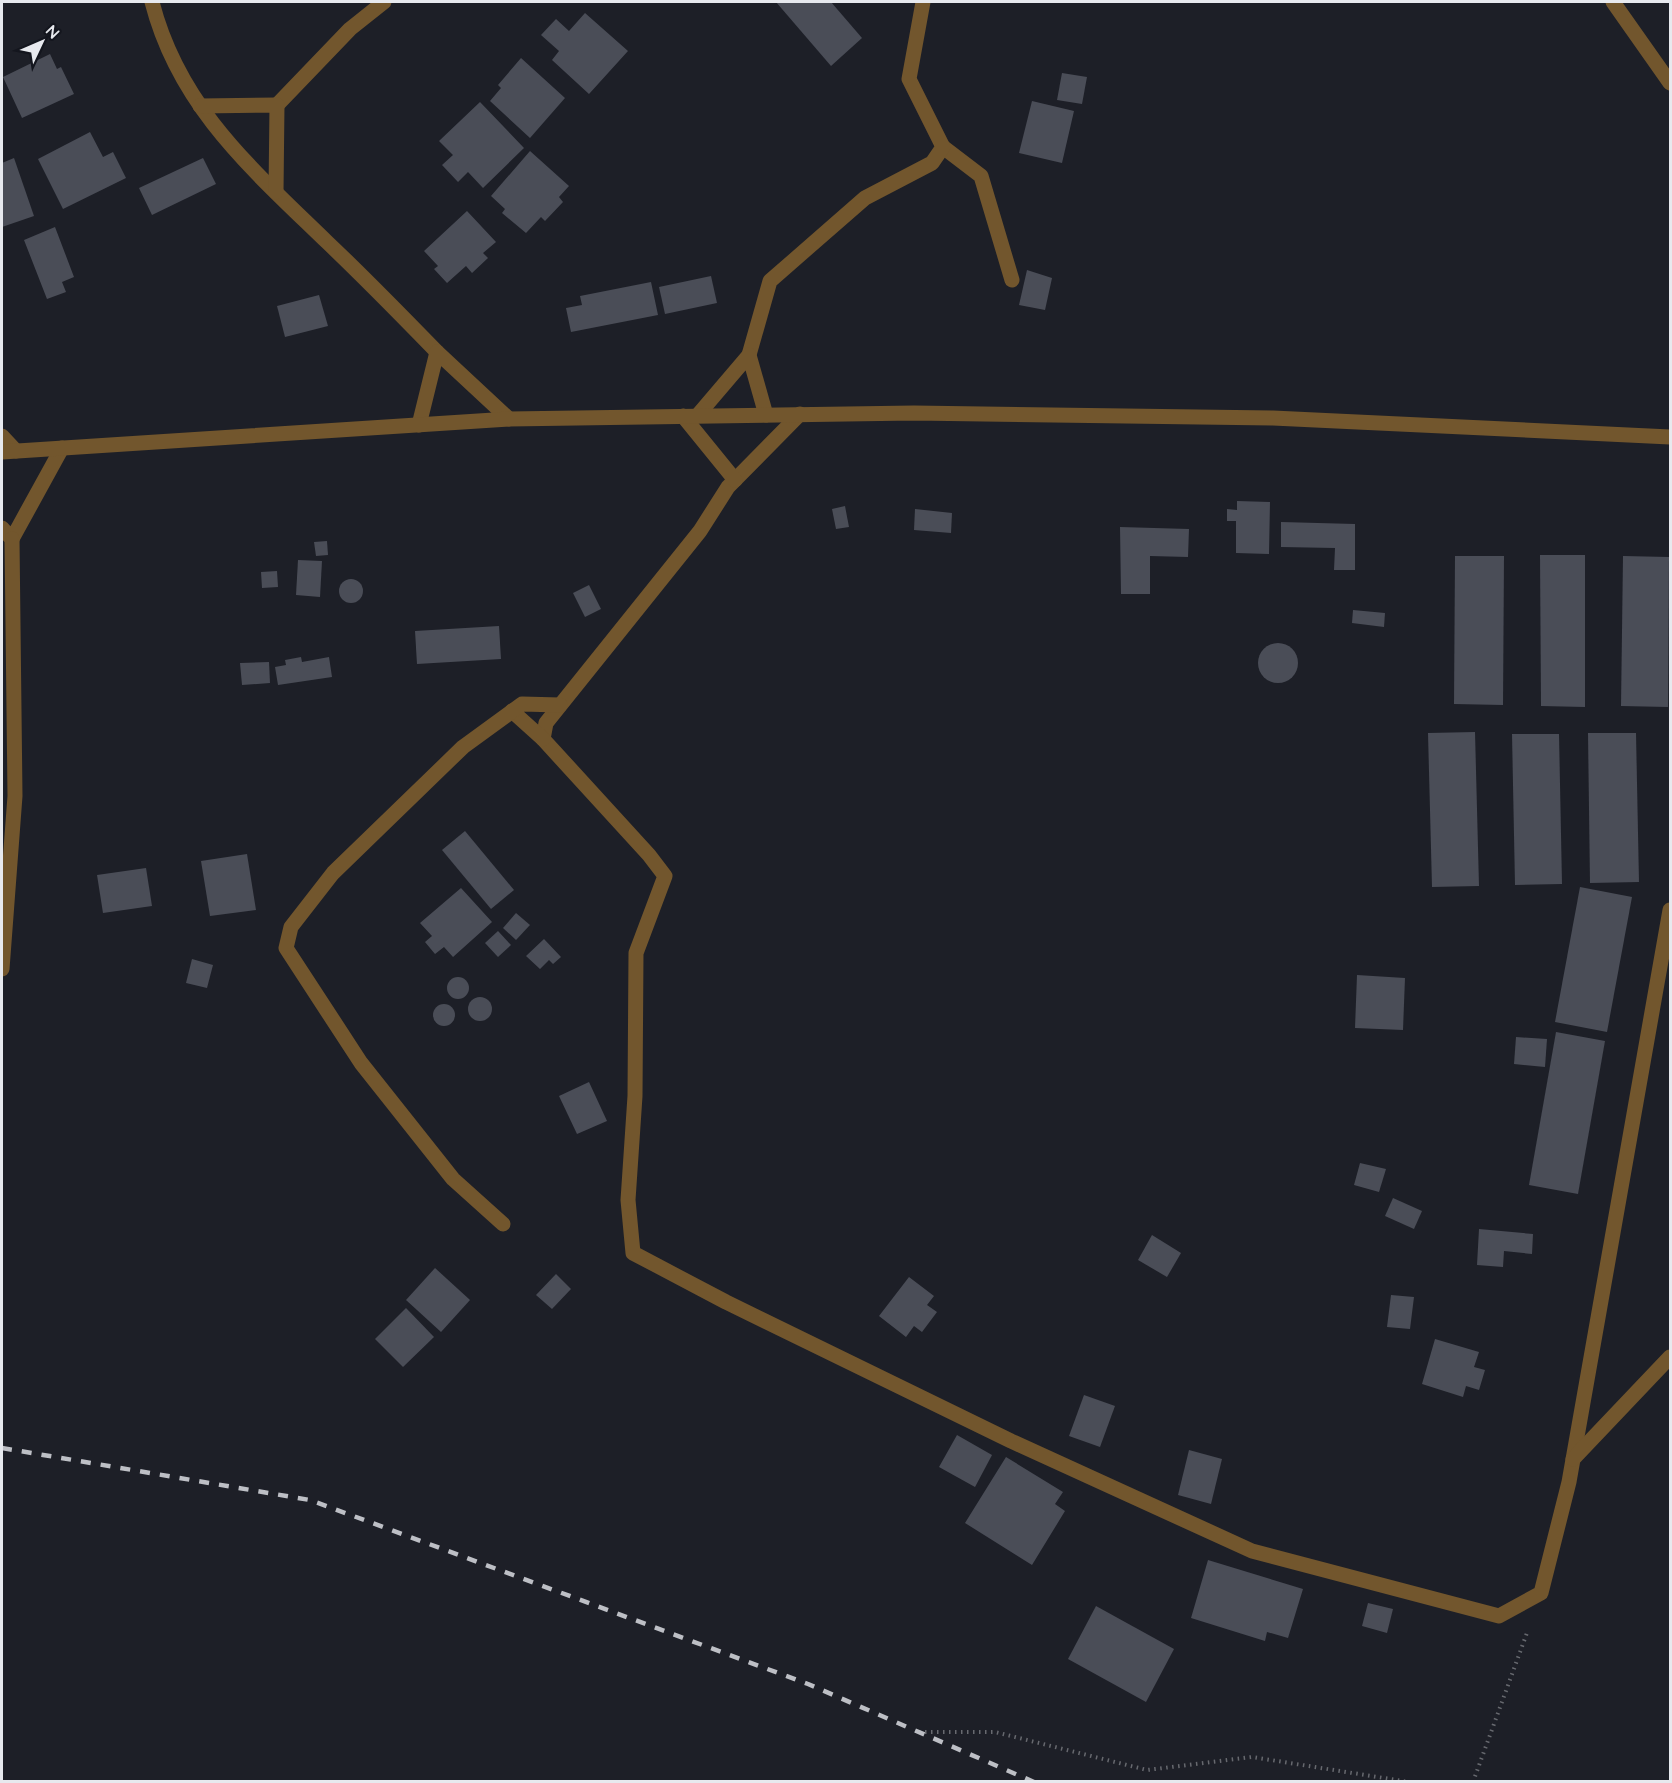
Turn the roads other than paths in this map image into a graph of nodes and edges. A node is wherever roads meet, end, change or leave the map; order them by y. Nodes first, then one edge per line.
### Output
1 (152, 2) edge
2 (384, 2) edge
3 (923, 2) edge
4 (1613, 2) edge
5 (1671, 83) edge
6 (277, 105) junction
7 (200, 106) junction
8 (943, 147) junction
9 (276, 192) junction
10 (1012, 280) dead end
11 (437, 352) junction
12 (749, 355) junction
13 (800, 414) junction
14 (766, 415) junction
15 (690, 416) junction
16 (509, 419) junction
17 (419, 425) junction
18 (2, 436) edge
19 (1671, 437) edge
20 (62, 448) junction
21 (9, 451) edge
22 (735, 480) junction
23 (7, 534) edge
24 (560, 705) junction
25 (512, 711) junction
26 (543, 739) junction
27 (1671, 910) edge
28 (2, 969) edge
29 (503, 1224) dead end
30 (1671, 1357) edge
31 (1573, 1459) junction

1 - 7 street
2 - 6 street
3 - 8 street
4 - 5 street
6 - 7 street
6 - 9 street
7 - 9 street
8 - 10 street
8 - 12 street
9 - 11 street
11 - 16 street
11 - 17 street
12 - 14 street
12 - 15 street
13 - 14 street
13 - 19 street
13 - 22 street
14 - 15 street
15 - 16 street
15 - 22 street
16 - 17 street
17 - 20 street
18 - 21 street
20 - 21 street
20 - 23 street
22 - 24 street
23 - 28 street
24 - 25 street
24 - 26 street
25 - 26 street
25 - 29 street
26 - 31 street
27 - 31 street
30 - 31 street

